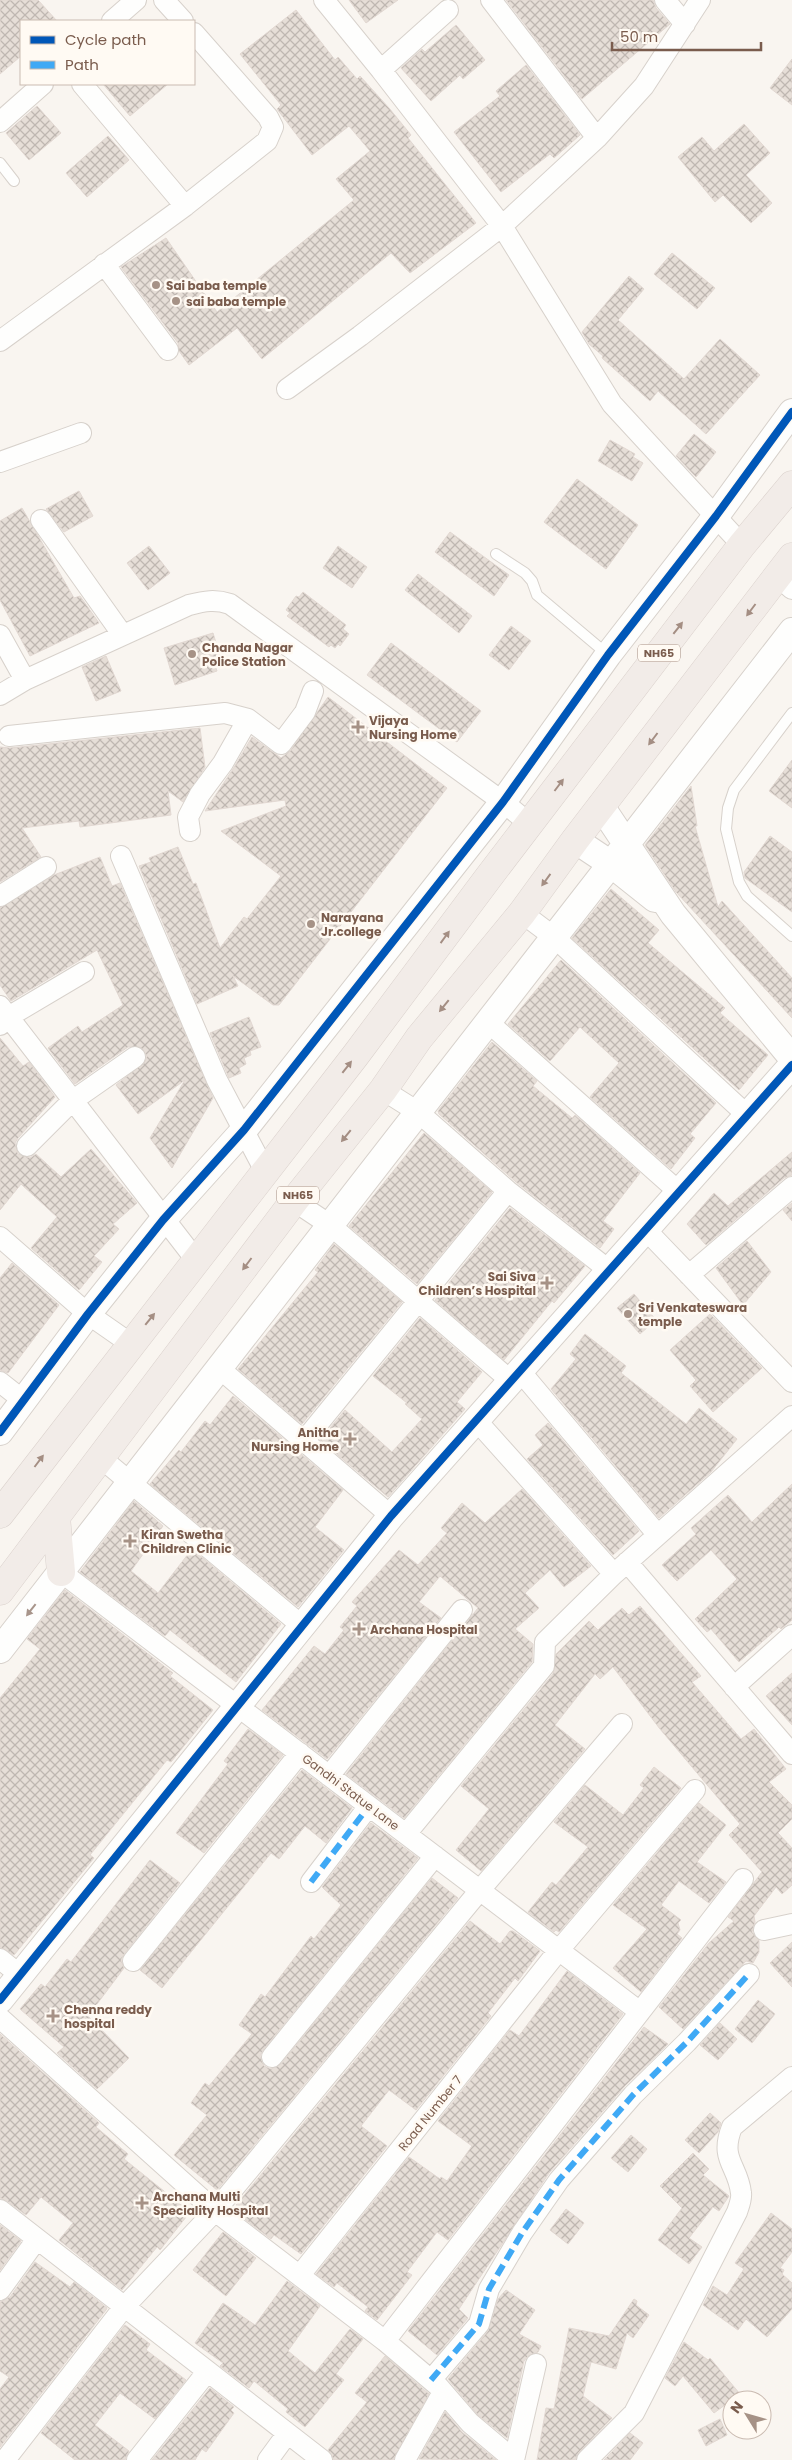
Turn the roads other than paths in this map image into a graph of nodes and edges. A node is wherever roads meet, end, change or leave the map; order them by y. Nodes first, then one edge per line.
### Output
1 (136, 0) edge
2 (164, 0) edge
3 (324, 0) edge
4 (491, 0) edge
5 (665, 0) edge
6 (700, 0) edge
7 (448, 10) dead end
8 (113, 20) edge
9 (182, 20) edge
10 (685, 24) junction
11 (195, 34) edge
12 (382, 70) junction
13 (42, 85) edge
14 (83, 85) edge
15 (0, 122) edge
16 (597, 138) junction
17 (0, 162) edge
18 (14, 181) dead end
19 (185, 206) junction
20 (506, 232) junction
21 (104, 264) junction
22 (0, 341) edge
23 (168, 350) dead end
24 (287, 389) dead end
25 (792, 412) edge
26 (81, 433) dead end
27 (0, 462) edge
28 (792, 485) edge
29 (716, 516) junction
30 (41, 520) dead end
31 (742, 545) junction
32 (496, 554) dead end
33 (787, 574) edge
34 (792, 631) edge
35 (122, 634) junction
36 (0, 635) edge
37 (608, 655) junction
38 (326, 674) junction
39 (25, 680) junction
40 (313, 691) joint
41 (0, 694) edge
42 (792, 713) edge
43 (248, 719) junction
44 (9, 736) dead end
45 (503, 802) junction
46 (601, 806) junction
47 (530, 824) junction
48 (190, 830) dead end
49 (575, 840) junction
50 (627, 843) junction
51 (121, 856) dead end
52 (610, 864) junction
53 (46, 868) dead end
54 (0, 896) edge
55 (522, 914) junction
56 (673, 914) junction
57 (792, 936) edge
58 (554, 937) junction
59 (84, 972) dead end
60 (389, 1012) junction
61 (3, 1016) edge
62 (488, 1022) junction
63 (419, 1038) junction
64 (135, 1057) dead end
65 (792, 1058) edge
66 (792, 1065) edge
67 (383, 1090) junction
68 (72, 1101) junction
69 (418, 1112) junction
70 (748, 1116) junction
71 (244, 1130) junction
72 (27, 1146) dead end
73 (264, 1171) junction
74 (792, 1187) edge
75 (508, 1191) junction
76 (680, 1192) junction
77 (294, 1201) junction
78 (163, 1220) junction
79 (330, 1225) junction
80 (646, 1230) junction
81 (0, 1237) edge
82 (196, 1260) junction
83 (610, 1271) junction
84 (689, 1275) junction
85 (419, 1301) junction
86 (88, 1314) junction
87 (130, 1344) junction
88 (219, 1368) junction
89 (516, 1376) junction
90 (0, 1382) edge
91 (792, 1382) edge
92 (24, 1401) junction
93 (792, 1416) edge
94 (476, 1420) junction
95 (0, 1432) edge
96 (304, 1440) junction
97 (101, 1458) junction
98 (131, 1481) junction
99 (11, 1485) edge
100 (0, 1514) edge
101 (391, 1516) junction
102 (56, 1517) junction
103 (658, 1534) junction
104 (621, 1568) junction
105 (61, 1572) junction
106 (0, 1591) edge
107 (462, 1610) dead end
108 (301, 1625) junction
109 (792, 1635) edge
110 (0, 1650) edge
111 (734, 1687) junction
112 (238, 1706) junction
113 (622, 1724) dead end
114 (300, 1753) junction
115 (792, 1754) edge
116 (329, 1776) junction
117 (696, 1790) dead end
118 (370, 1806) junction
119 (406, 1834) junction
120 (435, 1856) junction
121 (743, 1879) dead end
122 (311, 1882) dead end
123 (480, 1890) junction
124 (792, 1924) edge
125 (764, 1930) dead end
126 (559, 1950) junction
127 (0, 1959) edge
128 (133, 1961) dead end
129 (749, 1974) dead end
130 (20, 1976) junction
131 (0, 2000) edge
132 (640, 2012) junction
133 (0, 2018) edge
134 (272, 2057) dead end
135 (792, 2077) edge
136 (0, 2210) edge
137 (214, 2211) junction
138 (37, 2239) junction
139 (300, 2275) junction
140 (0, 2290) edge
141 (124, 2307) junction
142 (385, 2341) junction
143 (536, 2364) dead end
144 (207, 2372) junction
145 (437, 2386) junction
146 (287, 2434) junction
147 (5, 2460) edge
148 (137, 2460) edge
149 (268, 2460) edge
150 (322, 2460) edge
151 (405, 2460) edge
152 (514, 2460) edge
153 (587, 2460) edge

1 - 8 street
2 - 9 street
3 - 12 street
4 - 16 street
5 - 10 street
6 - 10 street
7 - 12 street
10 - 16 street
11 - 19 street
12 - 20 street
13 - 15 street
14 - 19 street
16 - 20 street
17 - 18 lane
19 - 21 street
20 - 24 street
20 - 29 street
21 - 22 street
21 - 23 street
25 - 29 street
26 - 27 street
28 - 31 highway, NH65
29 - 31 street
29 - 37 street
30 - 35 street
47 -> 31 highway, NH65
32 - 37 lane
33 -> 46 highway, NH65
34 - 50 street
35 - 38 street
35 - 39 street
36 - 39 street
37 - 45 street
38 - 40 lane
38 - 45 street
39 - 41 street
40 - 43 street
42 - 57 lane
43 - 44 street
43 - 48 street
45 - 47 street
45 - 71 street
46 - 49 highway, NH65
46 - 50 street
60 -> 47 highway, NH65
49 - 52 street
49 -> 55 highway, NH65
50 - 52 street
50 - 56 street
51 - 71 street
52 - 56 street
52 - 58 street
53 - 54 street
55 - 58 street
55 -> 63 highway, NH65
56 - 65 street
58 - 62 street
58 - 70 street
59 - 61 street
60 - 63 highway
73 -> 60 highway, NH65
61 - 68 street
62 - 69 street
62 - 76 street
63 - 67 highway, NH65
64 - 68 street
66 - 70 street
67 - 69 street
67 -> 77 highway, NH65
68 - 72 street
68 - 78 street
69 - 75 street
69 - 79 street
70 - 76 street
71 - 73 street
71 - 78 street
73 - 82 highway, NH65
74 - 84 street
75 - 83 street
75 - 85 street
76 - 80 street
77 - 79 street
77 -> 97 highway, NH65
78 - 82 street
78 - 86 street
79 - 85 street
79 - 88 street
80 - 83 street
80 - 84 street
81 - 86 street
87 -> 82 highway, NH65
83 - 89 street
84 - 91 street
85 - 89 street
85 - 96 street
86 - 87 street
86 - 92 street
99 -> 87 highway, NH65
88 - 96 street
88 - 98 street
89 - 94 street
89 - 103 street
90 - 92 street
92 - 95 street
93 - 103 street
94 - 101 street
94 - 104 street
96 - 101 street
97 - 98 street
97 - 102 highway, NH65
98 - 105 street
98 - 108 street
99 - 100 highway, NH65
101 - 108 street
102 - 105 highway
102 - 106 highway, NH65
103 - 104 street
104 - 111 street
104 - 119 street
105 -> 110 street
105 - 112 street, Gandhi Statue Lane
107 - 116 street
108 - 112 street
109 - 111 street
111 - 115 street
112 - 114 street, Gandhi Statue Lane
112 - 130 street
113 - 123 street
114 - 116 street, Gandhi Statue Lane
114 - 128 street
116 - 118 street, Gandhi Statue Lane
117 - 126 street, Road Number 7
118 - 119 street, Gandhi Statue Lane
118 - 122 street
119 - 120 street, Gandhi Statue Lane
120 - 123 street, Gandhi Statue Lane
120 - 134 street
121 - 132 street
123 - 126 street, Gandhi Statue Lane
123 - 137 street
124 - 125 street
126 - 132 street, Gandhi Statue Lane
126 - 139 street, Road Number 7
127 - 130 street
129 - 145 street
130 - 131 street
132 - 142 street
133 - 137 street
135 - 153 street
136 - 138 street
137 - 139 street
137 - 141 street
138 - 140 street
138 - 141 street
139 - 142 street
141 - 144 street
141 - 147 street
142 - 145 street
143 - 152 street
144 - 146 street
144 - 148 street
145 - 151 street
145 - 152 street
146 - 149 street
146 - 150 street

